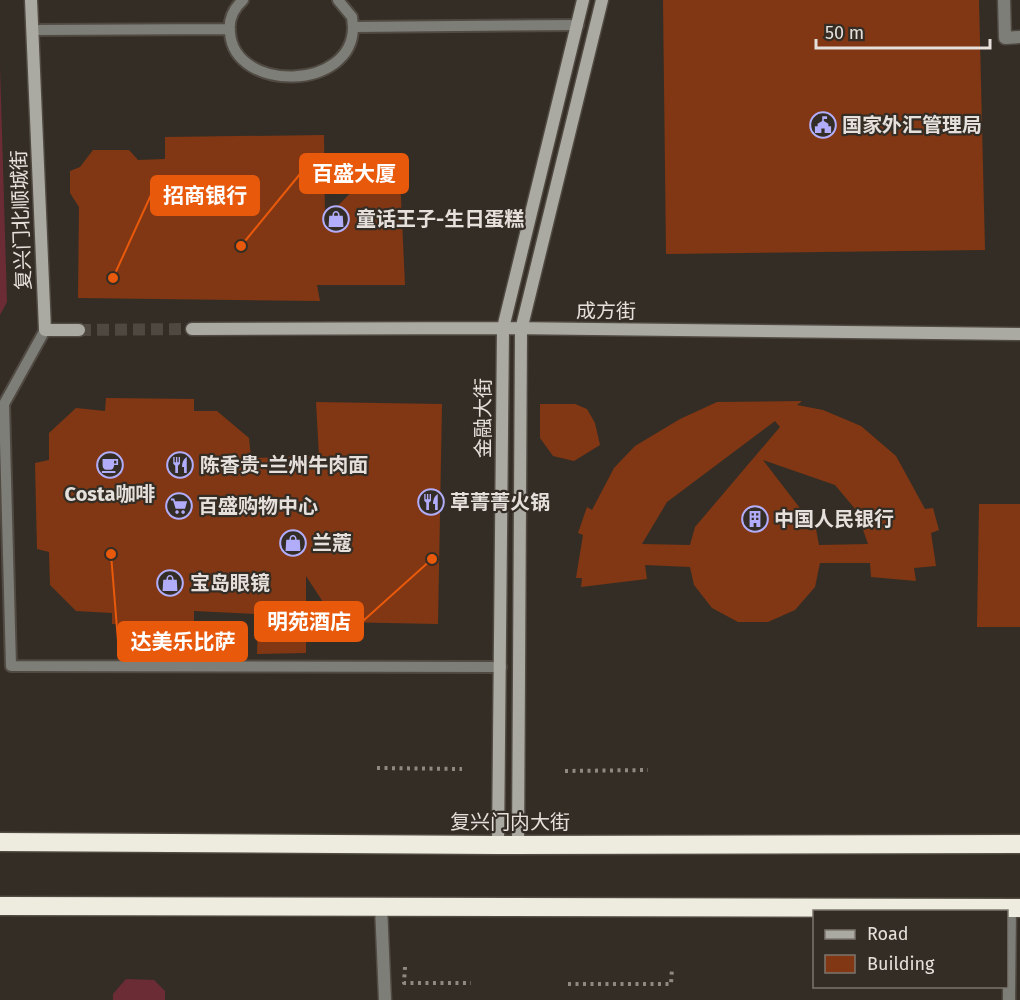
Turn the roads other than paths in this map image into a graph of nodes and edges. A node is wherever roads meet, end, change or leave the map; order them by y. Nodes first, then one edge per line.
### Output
1 (31, 0) edge
2 (243, 0) edge
3 (338, 0) edge
4 (583, 0) edge
5 (602, 0) edge
6 (1004, 0) edge
7 (578, 24) junction
8 (354, 27) junction
9 (230, 29) junction
10 (32, 30) junction
11 (1020, 37) edge
12 (503, 328) junction
13 (192, 329) tunnel mouth
14 (45, 330) junction
15 (79, 330) tunnel mouth
16 (521, 330) junction
17 (1020, 334) edge
18 (501, 667) junction
19 (0, 842) edge
20 (1020, 844) edge
21 (518, 845) junction
22 (498, 846) junction
23 (0, 906) edge
24 (381, 906) junction
25 (1015, 908) edge
26 (385, 1000) edge
27 (1009, 1000) edge

1 - 10 main road, 复兴门北顺城街
2 - 9 lane
3 - 8 lane
4 - 7 main road, 金融大街
5 - 16 main road
6 - 11 street
7 - 8 lane
7 - 12 main road, 金融大街
8 - 9 lane
9 - 10 lane
10 - 14 main road, 复兴门北顺城街
12 - 13 main road, 成方街
12 - 16 main road, 成方街
12 - 18 main road, 金融大街
14 - 15 main road
14 - 18 lane
16 - 17 main road, 成方街
16 - 21 main road
18 - 22 main road, 金融大街
19 - 22 highway, 复兴门内大街
20 - 21 highway, 复兴门内大街
21 - 22 highway, 复兴门内大街
23 - 24 highway
24 - 25 highway
24 - 26 street
25 - 27 street

